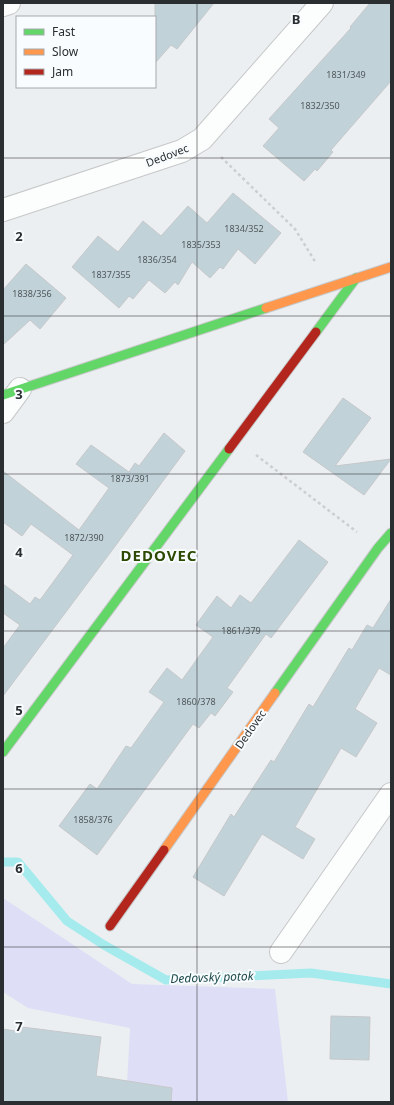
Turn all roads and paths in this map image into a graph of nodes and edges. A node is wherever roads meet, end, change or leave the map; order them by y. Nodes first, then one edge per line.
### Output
1 (9, 3) edge
2 (322, 3) edge
3 (3, 5) edge
4 (202, 139) junction
5 (3, 210) edge
6 (391, 267) edge
7 (356, 278) junction
8 (330, 287) junction
9 (11, 392) edge
10 (3, 412) edge
11 (235, 439) junction
12 (391, 533) edge
13 (378, 548) junction
14 (3, 752) edge
15 (391, 794) edge
16 (110, 926) dead end
17 (281, 952) dead end

1 - 3 street
2 - 4 street, Dedovec
4 - 5 street, Dedovec
4 - 8 path
6 - 7 street
7 - 8 street
7 - 11 street
8 - 9 street
9 - 10 street
11 - 13 path
11 - 14 street
12 - 13 street, Dedovec
13 - 16 street, Dedovec
15 - 17 street

